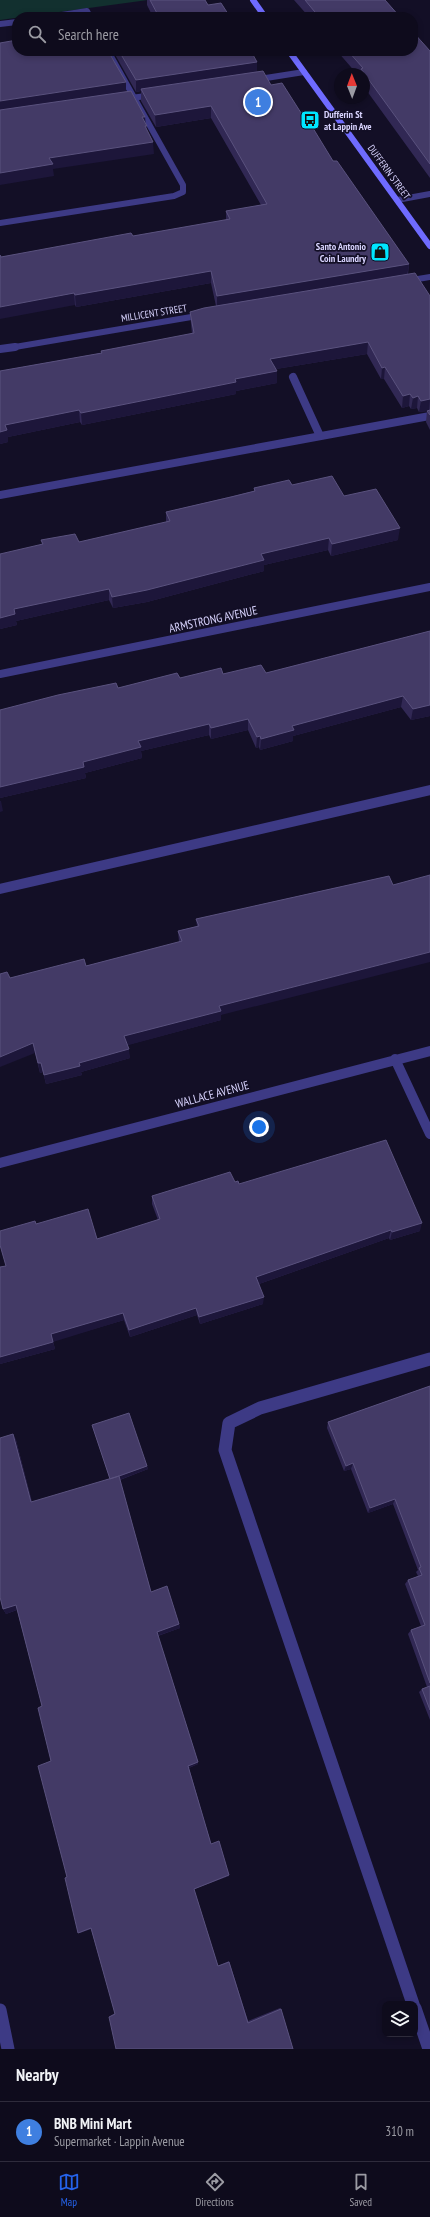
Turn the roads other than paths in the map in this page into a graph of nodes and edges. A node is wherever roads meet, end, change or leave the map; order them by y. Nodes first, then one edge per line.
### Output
1 (253, 0) edge
2 (261, 12) edge
3 (12, 23) edge
4 (0, 24) edge
5 (111, 56) edge
6 (293, 56) edge
7 (304, 72) junction
8 (247, 81) edge
9 (160, 94) edge
10 (133, 98) junction
11 (117, 100) edge
12 (430, 194) edge
13 (397, 200) junction
14 (0, 223) edge
15 (430, 246) edge
16 (430, 277) edge
17 (396, 283) edge
18 (211, 314) edge
19 (0, 349) edge
20 (293, 377) dead end
21 (430, 416) edge
22 (320, 436) junction
23 (0, 495) edge
24 (430, 587) edge
25 (0, 674) edge
26 (430, 790) edge
27 (0, 889) edge
28 (430, 1050) edge
29 (395, 1059) junction
30 (430, 1134) edge
31 (0, 1163) edge
32 (430, 1359) edge
33 (413, 2001) edge
34 (0, 2010) edge
35 (418, 2017) edge
36 (8, 2049) edge
37 (429, 2049) edge

1 - 2 main road
3 - 4 street
5 - 10 street
6 - 7 main road, DUFFERIN STREET
7 - 8 street
7 - 13 main road, DUFFERIN STREET
9 - 10 street
10 - 11 street
10 - 14 street
12 - 13 street
13 - 15 main road, DUFFERIN STREET
16 - 17 street
18 - 19 street, MILLICENT STREET
20 - 22 street
21 - 22 street
22 - 23 street
24 - 25 street, ARMSTRONG AVENUE
26 - 27 street
28 - 29 street, WALLACE AVENUE
29 - 30 street
29 - 31 street, WALLACE AVENUE
32 - 33 street
34 - 36 street
35 - 37 street

